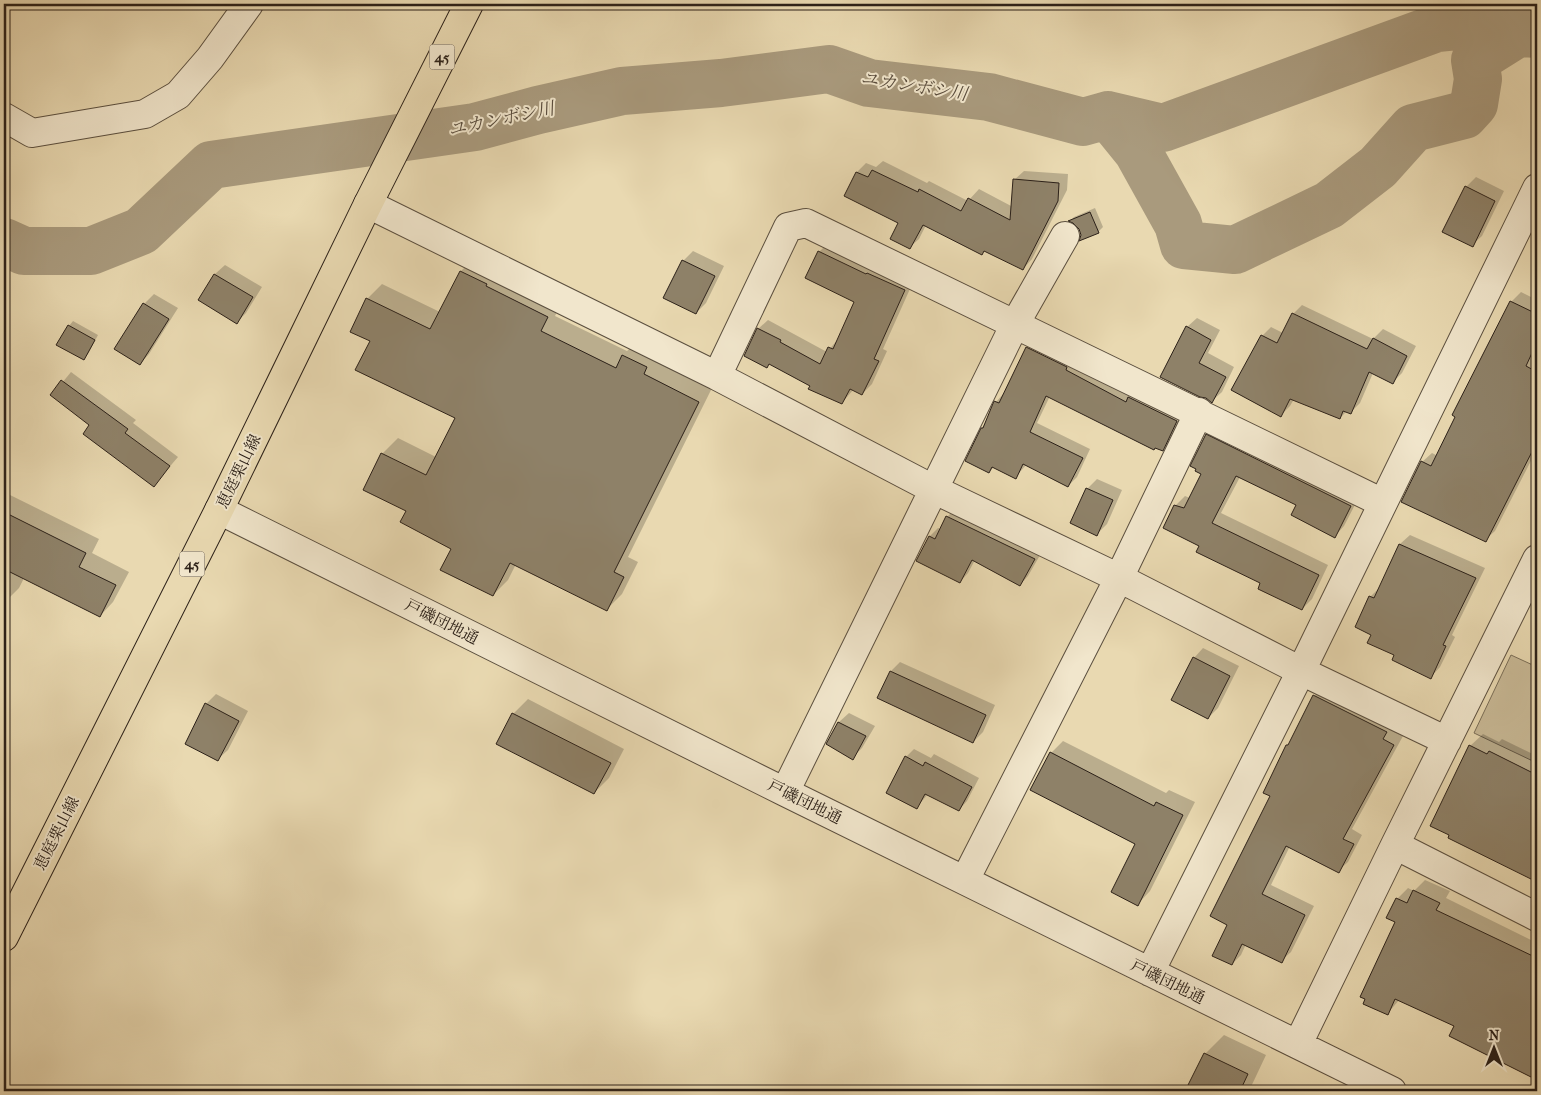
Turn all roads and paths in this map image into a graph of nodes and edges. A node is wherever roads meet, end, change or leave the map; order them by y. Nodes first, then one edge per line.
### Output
1 (250, 4) edge
2 (469, 4) edge
3 (4, 117) edge
4 (1537, 188) edge
5 (372, 196) junction
6 (1065, 236) dead end
7 (1014, 324) junction
8 (717, 376) junction
9 (1199, 412) junction
10 (933, 489) junction
11 (1383, 502) junction
12 (219, 510) junction
13 (1537, 559) edge
14 (1119, 578) junction
15 (1301, 672) junction
16 (1447, 742) junction
17 (785, 792) junction
18 (1394, 845) junction
19 (965, 880) junction
20 (1537, 917) edge
21 (4, 937) edge
22 (1150, 972) junction
23 (1298, 1044) junction
24 (1392, 1091) edge

1 - 3 street
2 - 5 main road, 恵庭栗山線 / 45
4 - 11 street
5 - 8 street
5 - 12 main road, 恵庭栗山線 / 45
6 - 7 street
7 - 8 street
7 - 9 street
7 - 10 street
8 - 10 street
9 - 11 street
9 - 14 street
10 - 14 street
10 - 17 street
11 - 15 street
12 - 17 street, 戸磯団地通
12 - 21 main road, 恵庭栗山線 / 45
13 - 16 street
14 - 15 street
14 - 19 street
15 - 16 street
15 - 22 street
16 - 18 street
17 - 19 street, 戸磯団地通
18 - 20 street
18 - 23 street
19 - 22 street, 戸磯団地通
22 - 23 street, 戸磯団地通
23 - 24 street, 戸磯団地通

